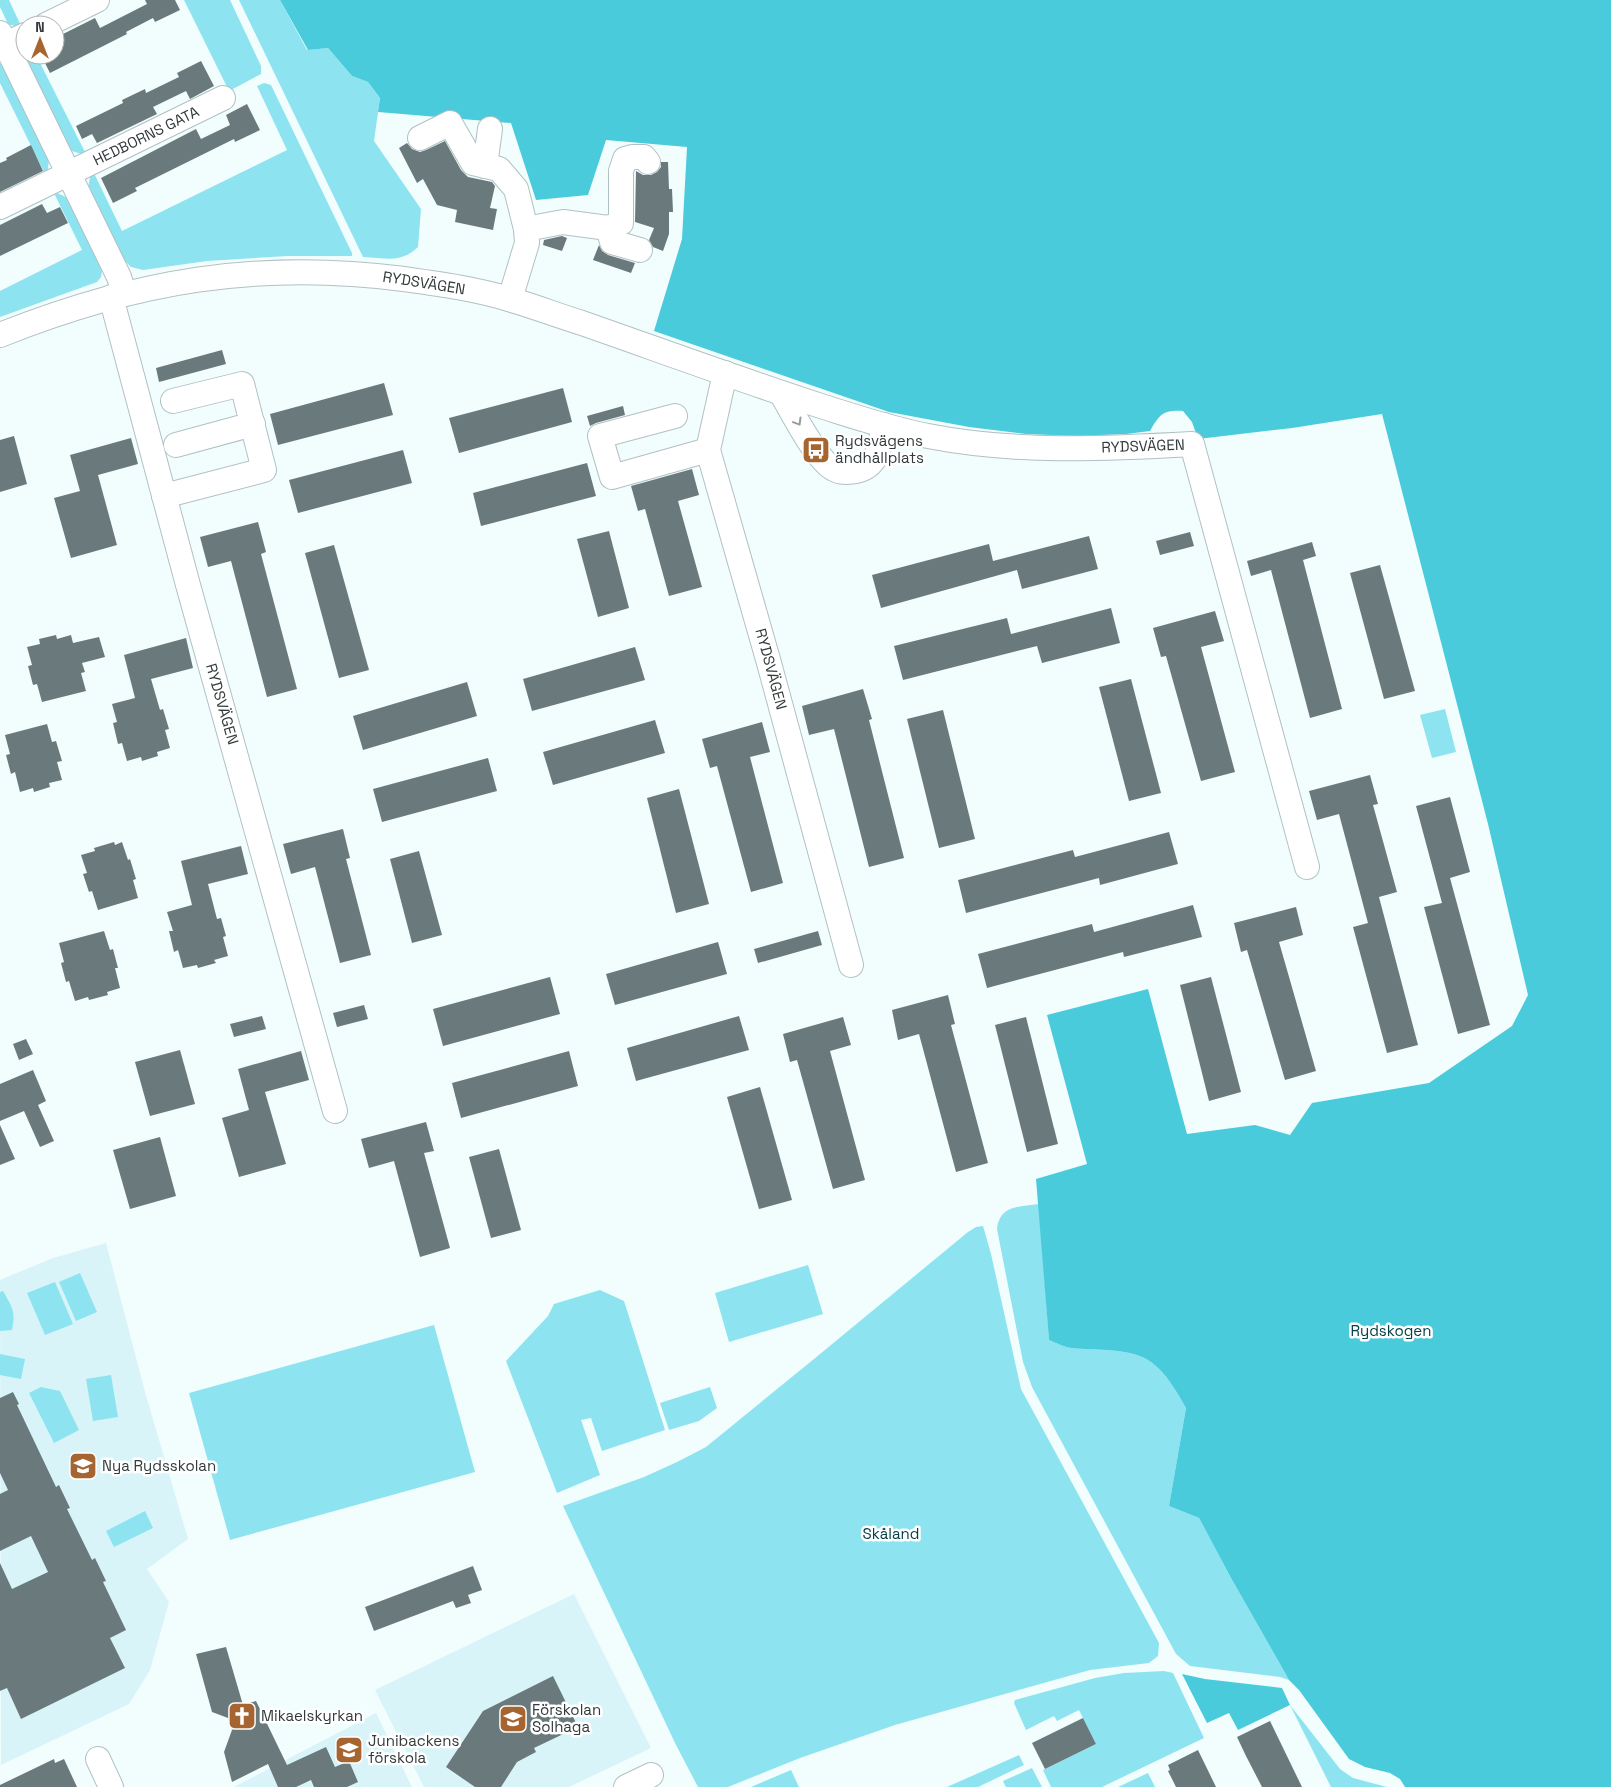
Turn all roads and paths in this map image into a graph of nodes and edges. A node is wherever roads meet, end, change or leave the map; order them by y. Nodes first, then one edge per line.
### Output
1 (97, 0) edge
2 (65, 16) edge
3 (8, 40) edge
4 (223, 98) dead end
5 (490, 129) dead end
6 (420, 138) dead end
7 (648, 162) dead end
8 (485, 166) junction
9 (69, 173) junction
10 (0, 207) edge
11 (608, 228) junction
12 (526, 229) junction
13 (640, 250) dead end
14 (118, 295) junction
15 (510, 299) junction
16 (0, 335) edge
17 (725, 373) junction
18 (781, 393) junction
19 (173, 401) dead end
20 (675, 416) dead end
21 (253, 424) junction
22 (884, 425) junction
23 (176, 445) dead end
24 (708, 450) junction
25 (164, 496) junction
26 (1307, 867) dead end
27 (851, 965) dead end
28 (335, 1111) dead end
29 (98, 1759) dead end
30 (650, 1775) dead end
31 (111, 1787) edge
32 (626, 1787) edge

1 - 2 street
3 - 9 street
4 - 9 street, HEDBORNS GATA
5 - 8 street
6 - 8 street
7 - 11 street
8 - 12 street
9 - 10 street, HEDBORNS GATA
9 - 14 street
11 - 12 street
11 - 13 street
12 - 15 street
14 - 15 street, RYDSVÄGEN
14 - 16 street, RYDSVÄGEN
14 - 25 street, RYDSVÄGEN
15 - 17 street, RYDSVÄGEN
17 - 18 street, RYDSVÄGEN
17 - 24 street, RYDSVÄGEN
18 - 22 street, RYDSVÄGEN
18 -> 22 street
19 - 21 street
20 - 24 street
21 - 23 street
21 - 25 street
22 - 26 street, RYDSVÄGEN
24 - 27 street, RYDSVÄGEN
25 - 28 street, RYDSVÄGEN
29 - 31 street
30 - 32 street

